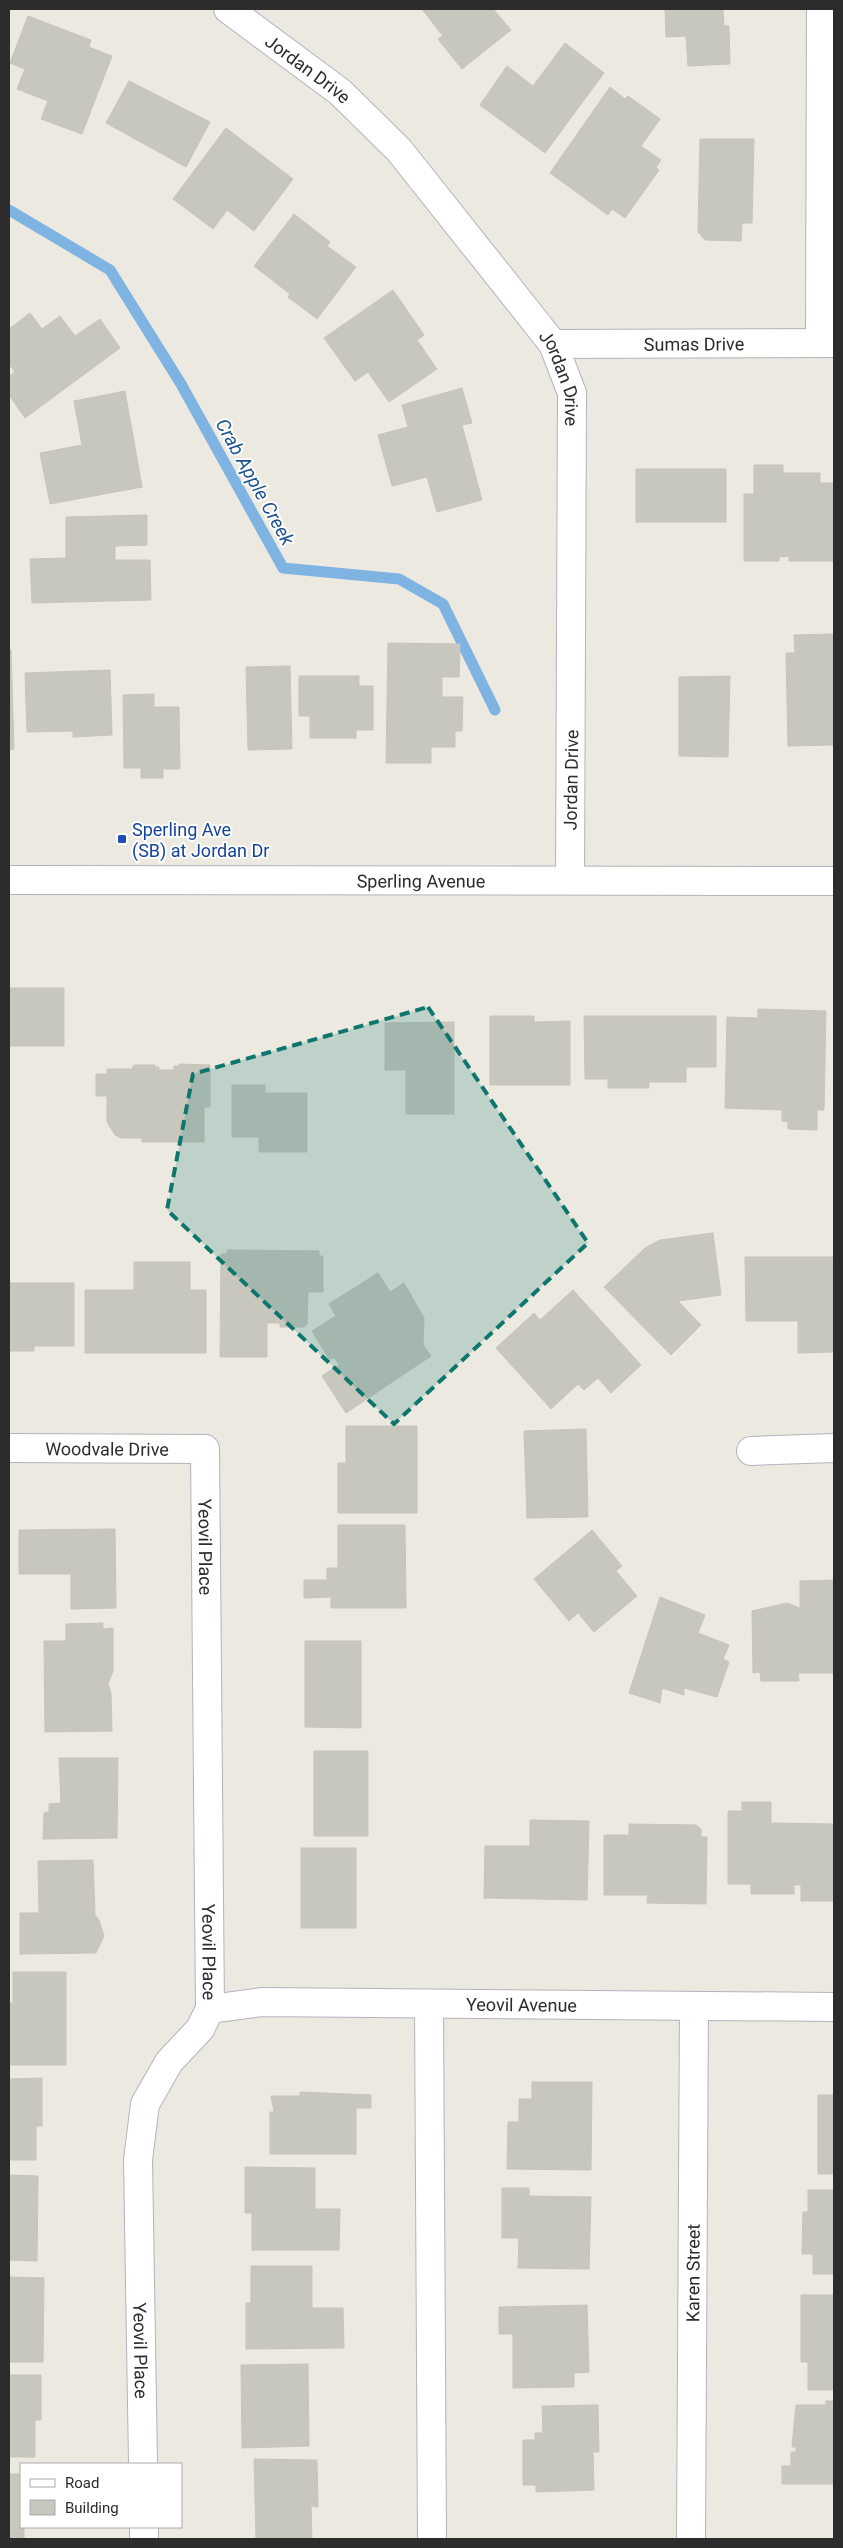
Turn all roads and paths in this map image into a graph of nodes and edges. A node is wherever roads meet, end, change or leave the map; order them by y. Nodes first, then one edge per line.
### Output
1 (821, 9) edge
2 (239, 12) edge
3 (827, 343) edge
4 (554, 344) junction
5 (9, 880) edge
6 (570, 880) junction
7 (834, 881) edge
8 (9, 1448) edge
9 (205, 1448) joint
10 (834, 1448) edge
11 (751, 1451) dead end
12 (430, 2004) junction
13 (694, 2007) junction
14 (834, 2007) edge
15 (210, 2009) junction
16 (143, 2463) edge
17 (432, 2539) edge
18 (691, 2539) edge

1 - 3 street
2 - 4 street, Jordan Drive
3 - 4 street, Sumas Drive
4 - 6 street, Jordan Drive
5 - 6 street, Sperling Avenue
6 - 7 street, Sperling Avenue
8 - 9 street, Woodvale Drive
9 - 15 street, Yeovil Place
10 - 11 street
12 - 13 street, Yeovil Avenue
12 - 15 street, Yeovil Avenue
12 - 17 street
13 - 14 street, Yeovil Avenue
13 - 18 street, Karen Street
15 - 16 street, Yeovil Place

